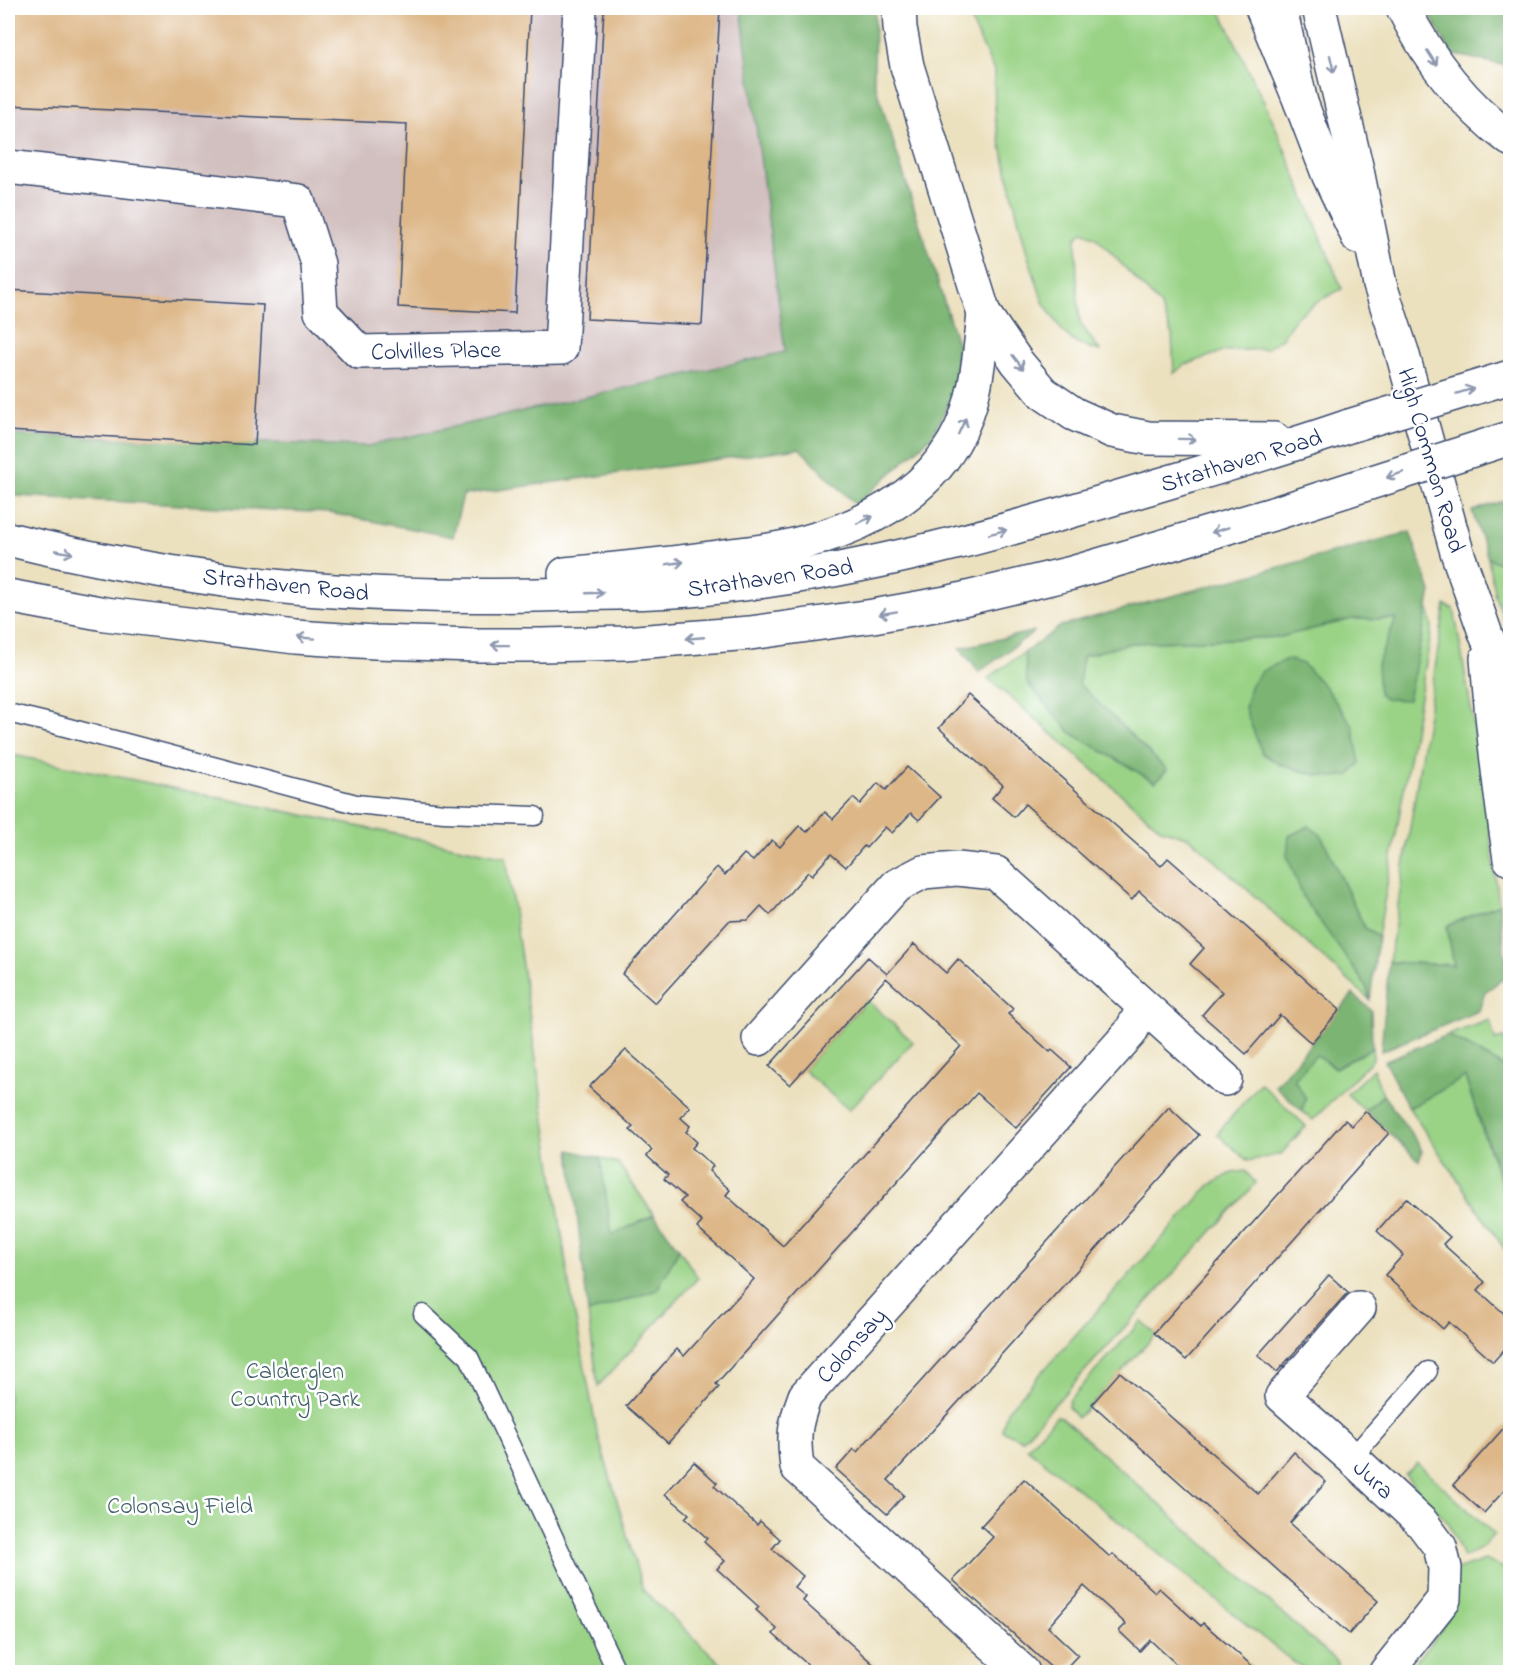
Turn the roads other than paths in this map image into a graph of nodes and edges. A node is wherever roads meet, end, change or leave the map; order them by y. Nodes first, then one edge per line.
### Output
1 (580, 8) edge
2 (899, 8) edge
3 (1262, 8) edge
4 (1280, 8) edge
5 (1319, 8) edge
6 (1403, 8) edge
7 (1301, 103) junction
8 (1510, 139) edge
9 (8, 167) edge
10 (1380, 285) junction
11 (984, 314) junction
12 (1510, 377) edge
13 (1312, 438) junction
14 (1510, 438) edge
15 (8, 539) edge
16 (387, 594) junction
17 (8, 597) edge
18 (1486, 635) junction
19 (1510, 690) edge
20 (8, 713) edge
21 (1498, 779) junction
22 (535, 816) dead end
23 (1510, 816) edge
24 (1510, 859) edge
25 (1144, 1007) junction
26 (759, 1039) dead end
27 (1225, 1079) dead end
28 (1359, 1308) dead end
29 (423, 1314) dead end
30 (1428, 1371) dead end
31 (1353, 1458) junction
32 (617, 1672) edge
33 (1023, 1672) edge
34 (1386, 1672) edge

1 - 9 main road, Colvilles Place
2 - 11 main road
3 - 7 main road
4 - 7 main road, High Common Road
5 -> 10 main road, High Common Road
6 -> 8 main road
7 - 10 main road, High Common Road
10 - 18 main road, High Common Road
11 -> 13 main road
16 -> 11 main road
13 -> 12 main road, Strathaven Road, bridge
16 -> 13 main road, Strathaven Road
14 -> 17 main road, Strathaven Road, bridge
15 -> 16 main road, Strathaven Road
18 - 19 main road, High Common Road
18 - 21 main road, High Common Road
20 - 22 lane
21 - 23 main road, High Common Road
21 - 24 main road, High Common Road
25 - 26 main road
25 - 27 main road
25 - 33 main road, Colonsay
28 - 31 main road, Jura
29 - 32 lane
30 - 31 lane
31 - 34 main road, Jura

